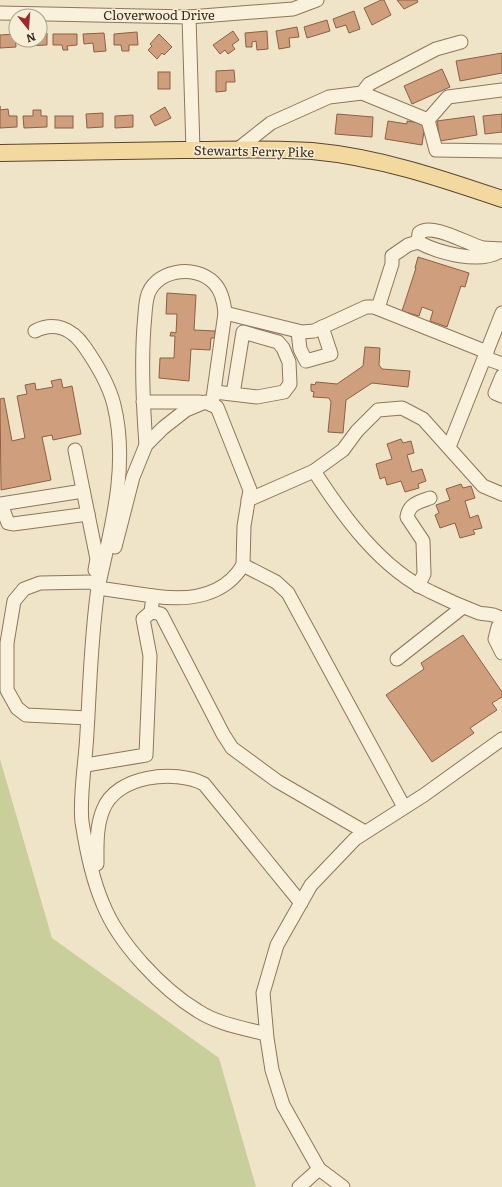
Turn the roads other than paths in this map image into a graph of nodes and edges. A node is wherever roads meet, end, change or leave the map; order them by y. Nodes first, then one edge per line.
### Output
1 (317, 0) edge
2 (0, 13) edge
3 (189, 17) junction
4 (461, 42) dead end
5 (502, 90) edge
6 (362, 93) junction
7 (428, 120) junction
8 (238, 149) junction
9 (193, 150) junction
10 (502, 151) edge
11 (0, 153) edge
12 (502, 199) edge
13 (418, 242) junction
14 (502, 250) edge
15 (378, 308) junction
16 (502, 313) edge
17 (225, 314) junction
18 (322, 327) junction
19 (35, 331) dead end
20 (298, 332) junction
21 (486, 355) junction
22 (502, 364) edge
23 (502, 376) edge
24 (233, 394) junction
25 (502, 396) edge
26 (211, 400) junction
27 (143, 402) junction
28 (146, 445) junction
29 (449, 447) junction
30 (75, 450) dead end
31 (314, 471) junction
32 (83, 491) junction
33 (502, 494) edge
34 (430, 498) dead end
35 (248, 500) junction
36 (1, 504) edge
37 (88, 514) junction
38 (243, 565) junction
39 (98, 586) junction
40 (418, 586) junction
41 (153, 596) junction
42 (463, 607) junction
43 (151, 612) junction
44 (501, 618) edge
45 (502, 654) edge
46 (397, 659) dead end
47 (88, 718) junction
48 (502, 739) edge
49 (86, 765) junction
50 (404, 807) junction
51 (365, 832) junction
52 (97, 886) junction
53 (301, 903) junction
54 (266, 1034) junction
55 (319, 1169) junction
56 (299, 1187) edge
57 (343, 1187) edge

1 - 3 street, Cloverwood Drive
2 - 3 street, Cloverwood Drive
3 - 9 street
4 - 6 street
5 - 7 street
6 - 7 street
6 - 8 street
7 - 10 street
8 - 9 main road, Stewarts Ferry Pike
8 - 12 main road, Stewarts Ferry Pike
9 - 11 main road, Stewarts Ferry Pike
13 - 14 street
13 - 14 street
13 - 15 street
15 - 18 street
15 - 21 street
16 - 21 street
17 - 20 street
17 - 26 street
17 - 27 street
18 - 20 street
18 - 20 street
19 - 39 street
21 - 22 street
21 - 29 street
23 - 25 street
24 - 24 street
24 - 26 street
26 - 27 street
26 - 28 street
26 - 35 street
27 - 28 street
28 - 39 street
29 - 31 street
29 - 33 street
30 - 32 street
31 - 35 street
31 - 40 street
32 - 36 street
32 - 37 street
34 - 40 street
35 - 38 street
36 - 37 street
37 - 39 street
38 - 41 street
38 - 50 street
39 - 41 street
39 - 47 street
39 - 47 street
40 - 42 street
41 - 43 street
42 - 44 street
42 - 46 street
43 - 49 street
43 - 51 street
44 - 45 street
47 - 49 street
48 - 50 street
49 - 52 street
50 - 51 street
51 - 53 street
52 - 53 street
52 - 54 street
53 - 54 street
54 - 55 street
55 - 56 street
55 - 57 street

